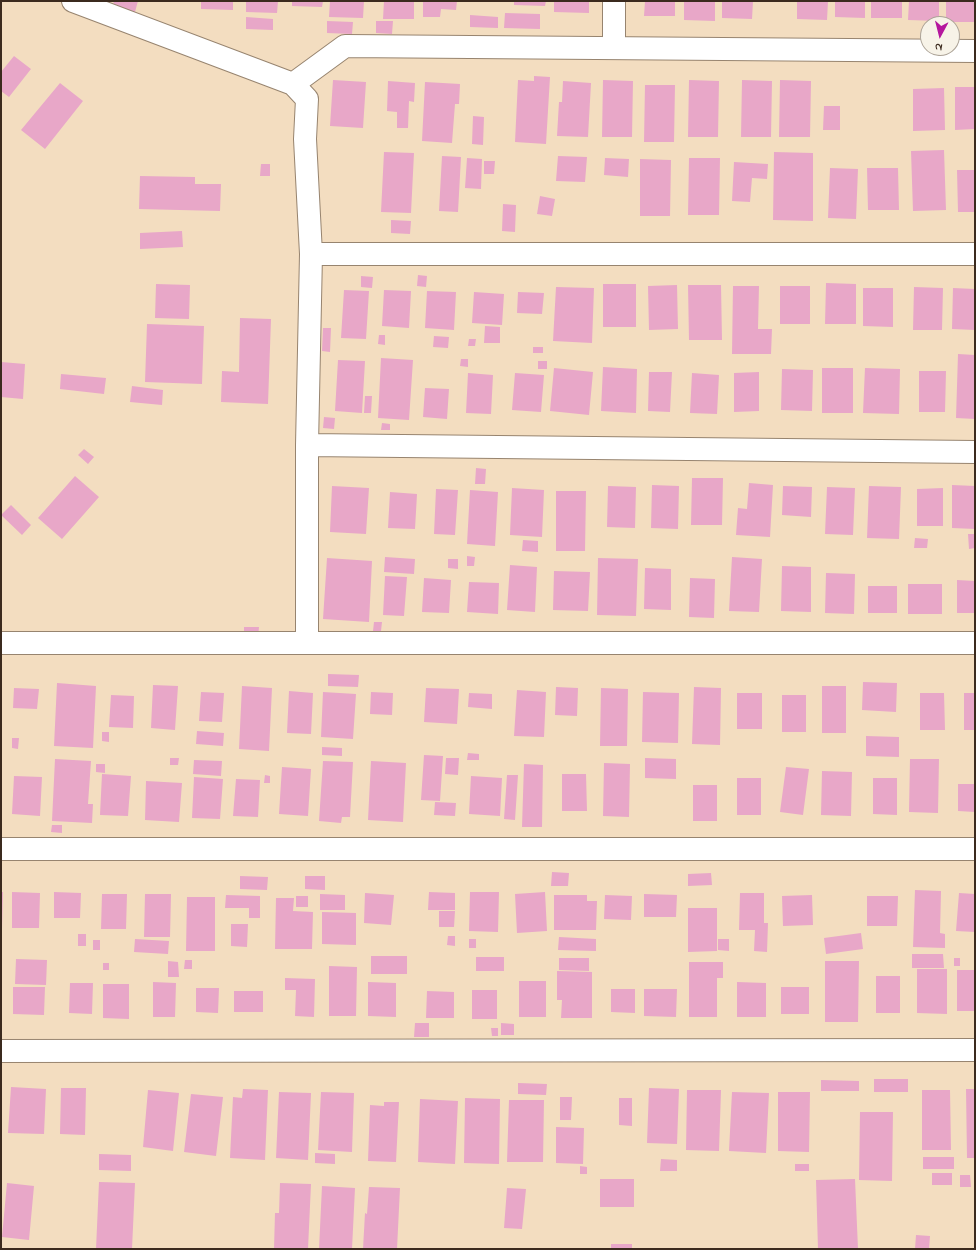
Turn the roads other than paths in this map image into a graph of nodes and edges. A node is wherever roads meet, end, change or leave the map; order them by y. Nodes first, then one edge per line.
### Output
1 (73, 1) edge
2 (614, 1) edge
3 (614, 48) junction
4 (975, 51) edge
5 (293, 84) junction
6 (311, 254) junction
7 (975, 254) edge
8 (307, 445) junction
9 (975, 452) edge
10 (1, 643) edge
11 (975, 643) edge
12 (307, 644) junction
13 (1, 849) edge
14 (975, 849) edge
15 (975, 1050) edge
16 (1, 1051) edge

1 - 5 street
2 - 3 street
3 - 4 street
3 - 5 street
5 - 6 street
6 - 7 street
6 - 8 street
8 - 9 street
8 - 12 street
10 - 12 street
11 - 12 street
13 - 14 street
15 - 16 street

